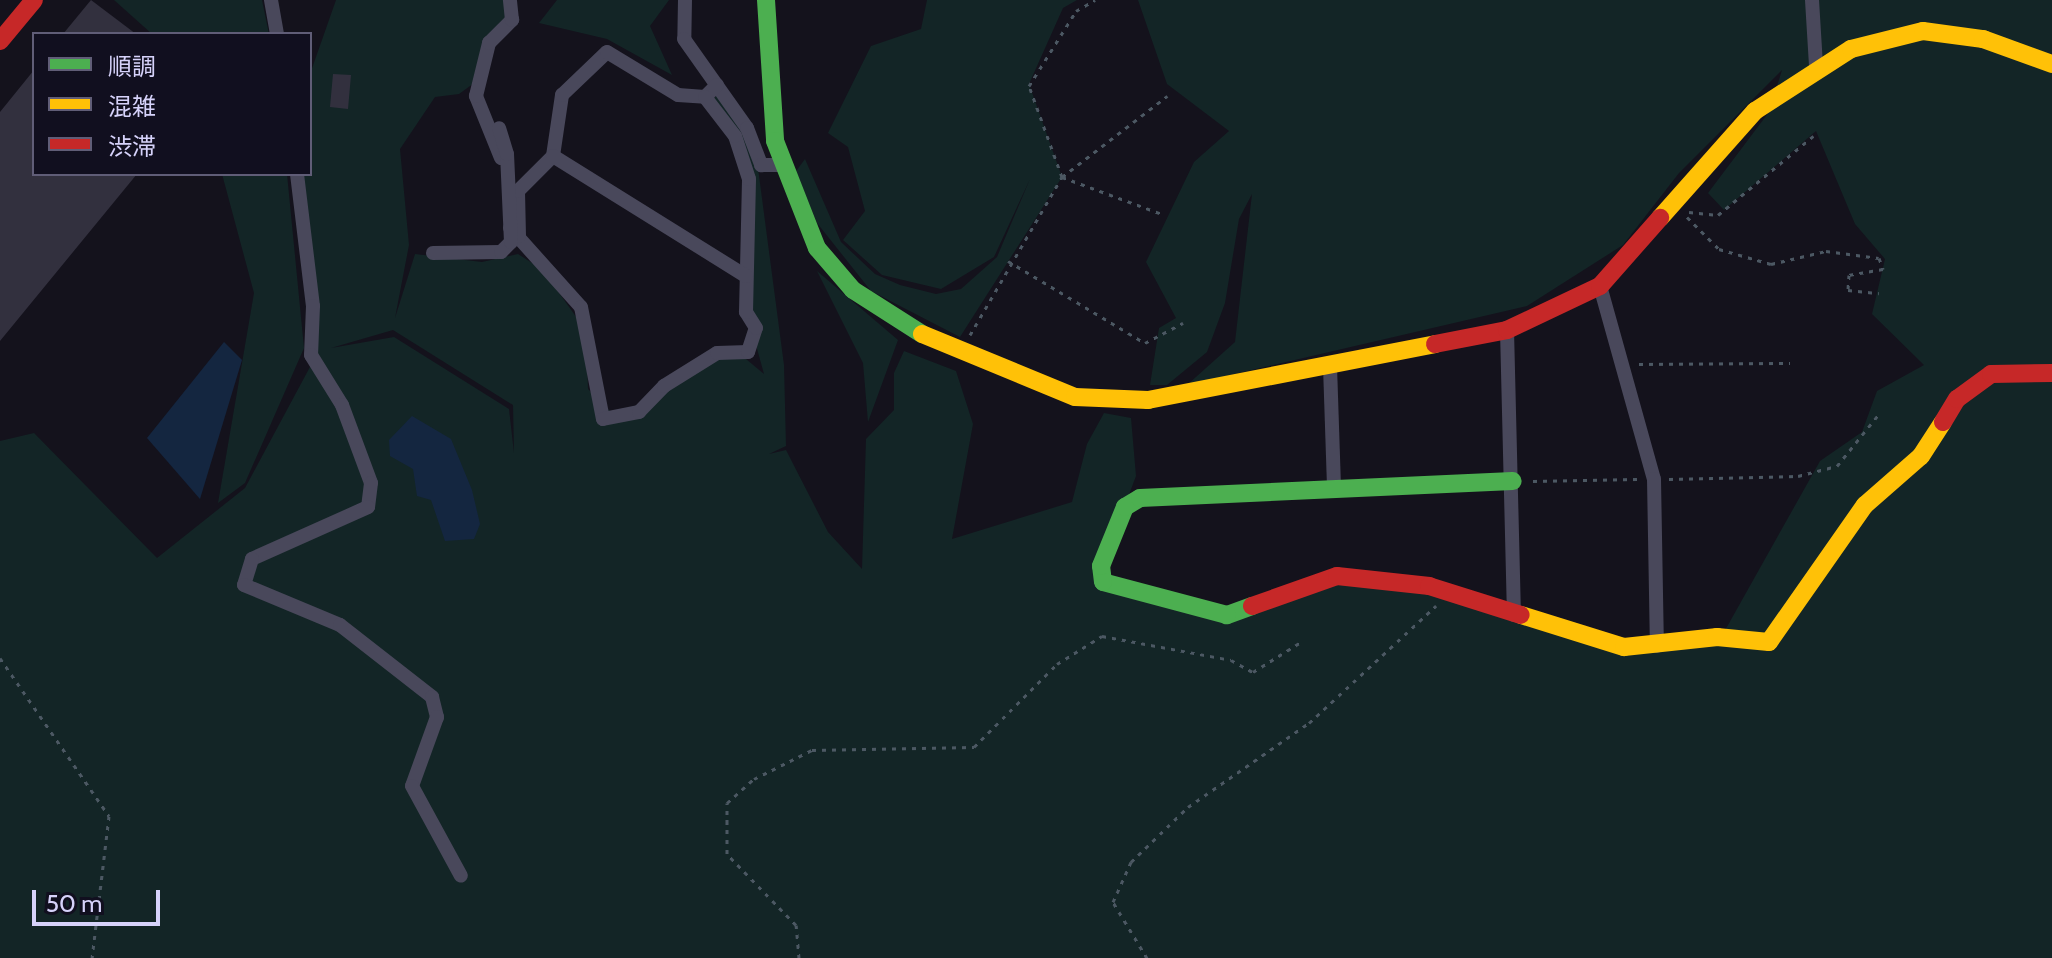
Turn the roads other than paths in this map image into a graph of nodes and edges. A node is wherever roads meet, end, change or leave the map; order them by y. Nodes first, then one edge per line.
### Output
1 (271, 0) edge
2 (510, 0) edge
3 (685, 0) edge
4 (766, 0) edge
5 (1812, 0) edge
6 (30, 5) edge
7 (277, 32) edge
8 (0, 41) edge
9 (2052, 64) edge
10 (1816, 66) junction
11 (717, 85) junction
12 (705, 97) junction
13 (499, 128) dead end
14 (553, 156) junction
15 (780, 165) junction
16 (507, 171) junction
17 (297, 176) edge
18 (515, 232) junction
19 (433, 253) dead end
20 (746, 276) junction
21 (1600, 286) junction
22 (1507, 330) junction
23 (1330, 366) junction
24 (2052, 373) edge
25 (1513, 481) junction
26 (1334, 484) junction
27 (1514, 615) junction
28 (1657, 646) junction
29 (461, 876) dead end

1 - 7 street
2 - 16 street
3 - 11 street
4 - 15 street
5 - 10 street
6 - 8 street
9 - 10 street
10 - 21 street
11 - 12 street
11 - 15 street
12 - 14 street
12 - 20 street
13 - 16 street
14 - 18 street
14 - 20 street
15 - 23 street
16 - 18 street
17 - 29 street
18 - 19 street
18 - 20 street
21 - 22 street
21 - 28 street
22 - 23 street
22 - 25 street
23 - 26 street
24 - 28 street
25 - 26 street
25 - 27 street
26 - 27 street
27 - 28 street

